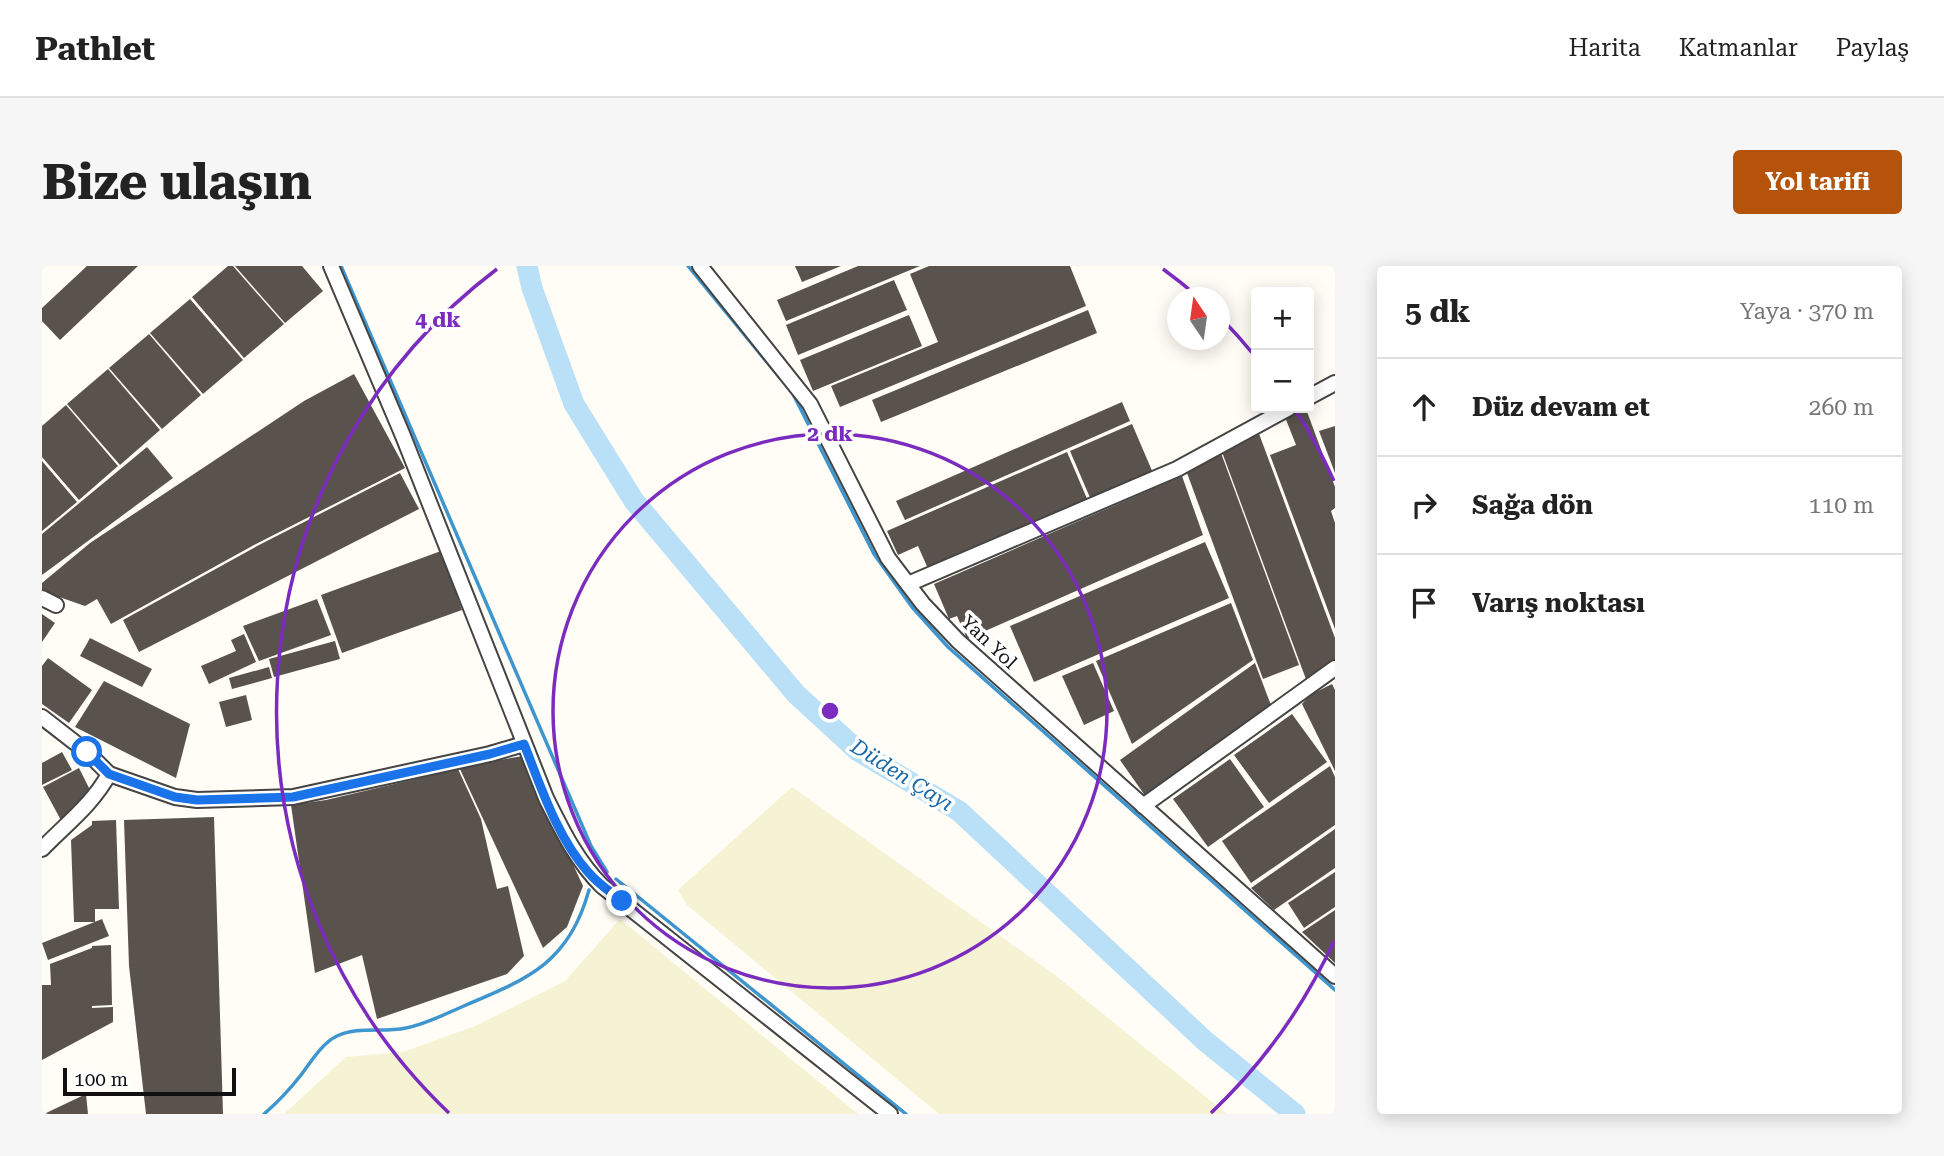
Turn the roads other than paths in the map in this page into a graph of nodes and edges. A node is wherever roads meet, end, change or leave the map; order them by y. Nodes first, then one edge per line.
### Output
1 (331, 266) edge
2 (700, 266) edge
3 (1335, 383) edge
4 (1314, 394) edge
5 (1280, 413) edge
6 (908, 584) junction
7 (1335, 668) edge
8 (42, 717) edge
9 (524, 744) junction
10 (109, 774) junction
11 (1143, 806) junction
12 (42, 849) edge
13 (1335, 976) edge
14 (890, 1114) edge

1 - 9 street
2 - 6 street, Yan Yol
3 - 4 street
5 - 6 street
6 - 11 street, Yan Yol
7 - 11 street
8 - 10 street
9 - 10 street
9 - 14 street
10 - 12 street
11 - 13 street, Yan Yol

